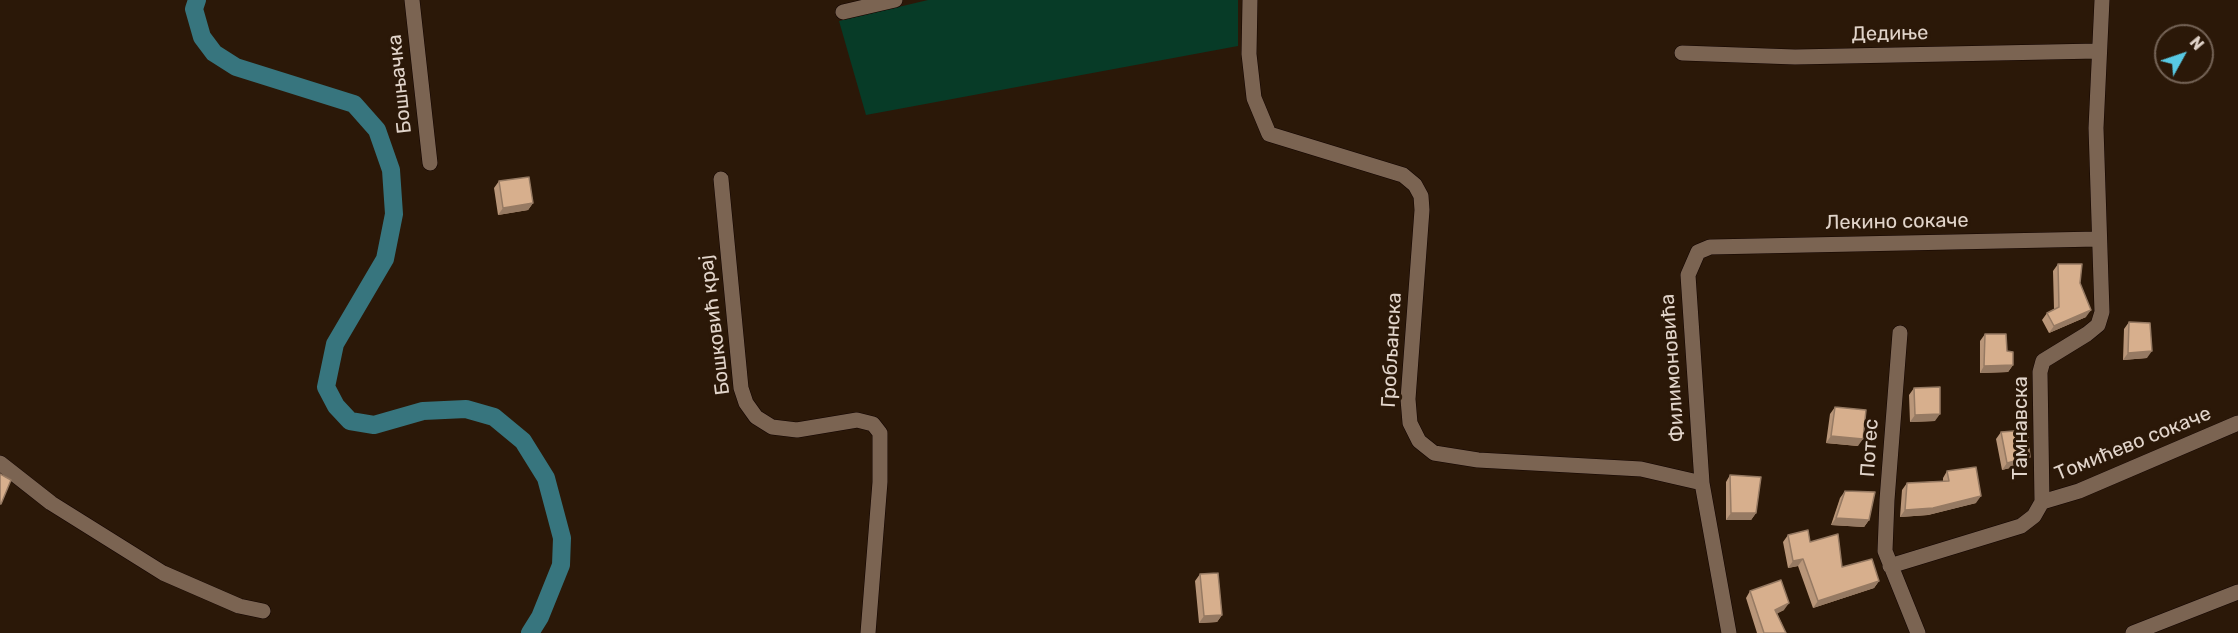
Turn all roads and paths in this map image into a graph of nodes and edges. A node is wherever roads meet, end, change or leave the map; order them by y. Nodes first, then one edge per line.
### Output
1 (412, 0) edge
2 (895, 0) edge
3 (1251, 0) edge
4 (2102, 0) edge
5 (843, 12) dead end
6 (2098, 51) junction
7 (1682, 53) dead end
8 (430, 163) dead end
9 (721, 179) dead end
10 (2098, 239) junction
11 (1698, 252) joint
12 (1899, 333) dead end
13 (2238, 423) edge
14 (0, 463) edge
15 (1702, 483) junction
16 (2042, 502) junction
17 (1890, 566) junction
18 (2238, 592) edge
19 (263, 611) dead end
20 (868, 633) edge
21 (1729, 633) edge
22 (1918, 633) edge
23 (2133, 633) edge

1 - 8 street, Бошњачка
2 - 5 street
3 - 15 street, Гробљанска
4 - 6 street, Тамнавска
6 - 7 street, Дедиње
6 - 10 street, Тамнавска
9 - 20 street, Бошковић крај
10 - 11 street, Лекино сокаче
10 - 16 street, Тамнавска
11 - 15 street, Филимоновића
12 - 17 street, Потес
13 - 16 street, Томићево сокаче
14 - 19 street
15 - 21 street
16 - 17 street, Тамнавска
17 - 22 street
18 - 23 street

